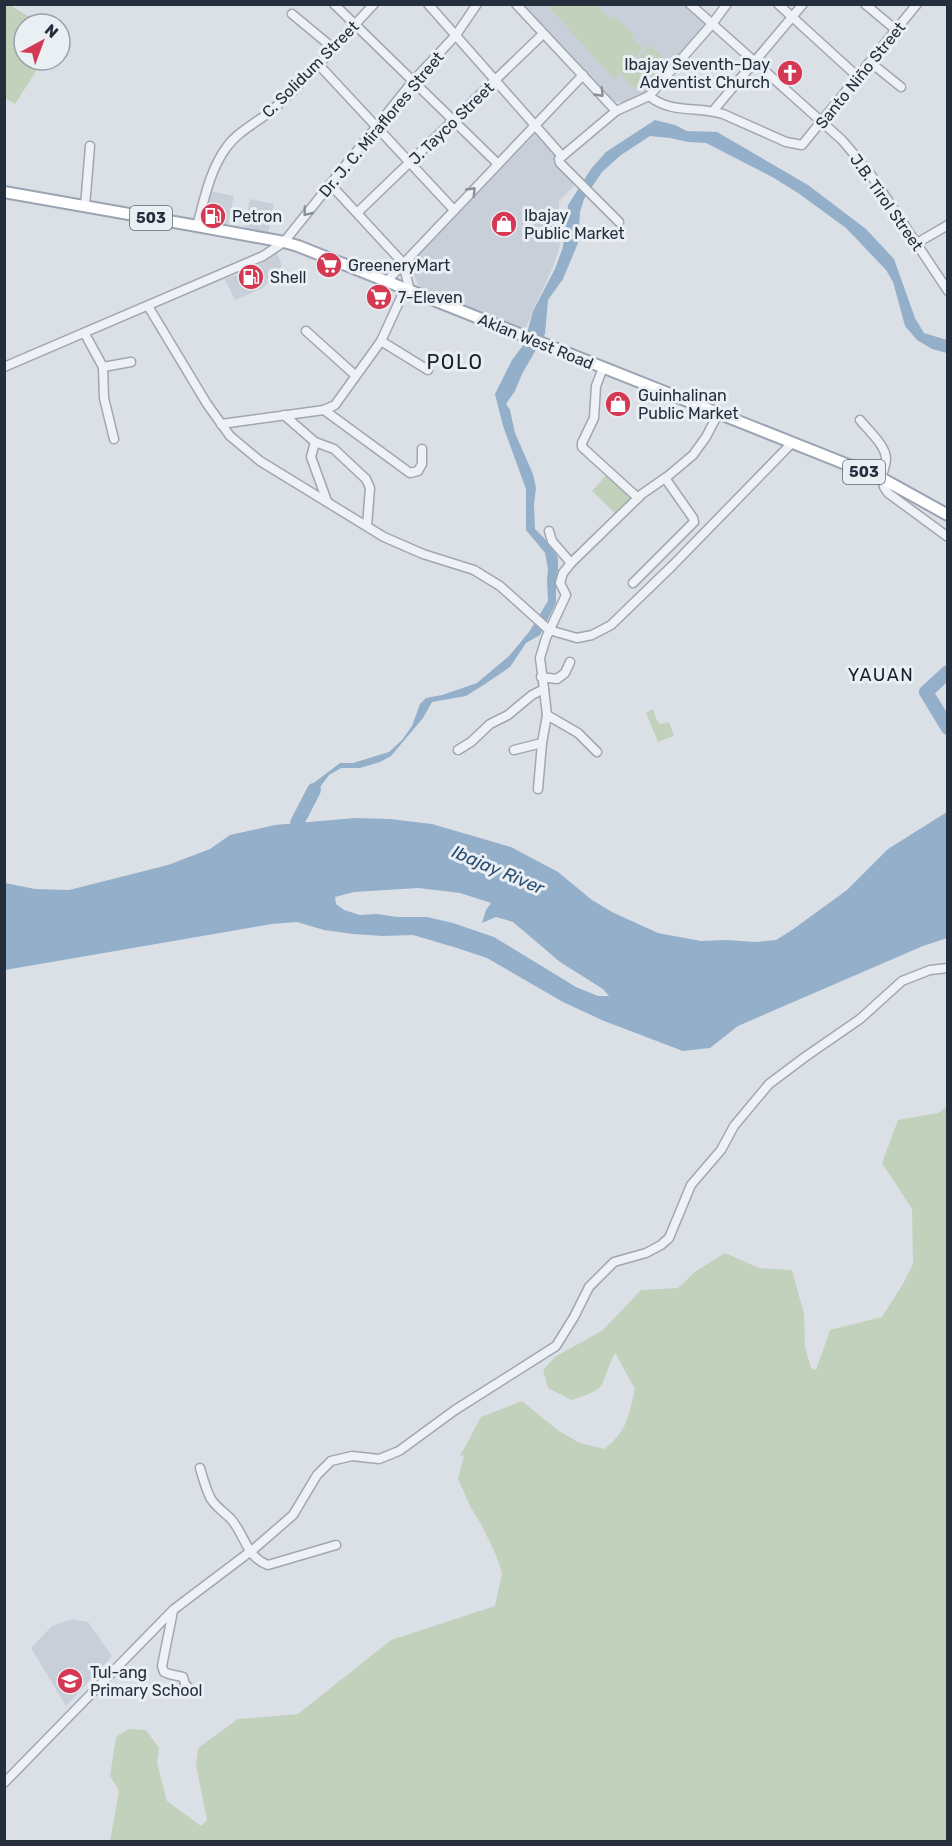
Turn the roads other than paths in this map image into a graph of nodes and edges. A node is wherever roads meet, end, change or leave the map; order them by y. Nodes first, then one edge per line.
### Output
1 (334, 4) edge
2 (374, 4) edge
3 (428, 4) edge
4 (477, 4) edge
5 (516, 4) edge
6 (690, 4) edge
7 (727, 4) edge
8 (778, 4) edge
9 (803, 4) edge
10 (866, 4) edge
11 (917, 4) edge
12 (292, 14) dead end
13 (792, 17) junction
14 (355, 24) junction
15 (712, 24) junction
16 (896, 30) junction
17 (543, 34) junction
18 (456, 35) junction
19 (333, 48) junction
20 (754, 62) junction
21 (870, 62) junction
22 (318, 64) junction
23 (583, 75) junction
24 (858, 77) junction
25 (495, 80) junction
26 (413, 81) junction
27 (901, 87) dead end
28 (649, 96) junction
29 (616, 111) junction
30 (713, 111) junction
31 (454, 120) junction
32 (821, 121) junction
33 (536, 125) junction
34 (376, 126) junction
35 (90, 146) dead end
36 (562, 156) junction
37 (410, 162) junction
38 (498, 164) junction
39 (330, 184) junction
40 (4, 192) edge
41 (85, 206) junction
42 (454, 210) junction
43 (358, 212) junction
44 (619, 222) dead end
45 (948, 225) edge
46 (197, 226) junction
47 (284, 242) junction
48 (916, 243) junction
49 (403, 263) junction
50 (386, 282) junction
51 (407, 290) junction
52 (948, 291) edge
53 (148, 306) junction
54 (306, 331) dead end
55 (85, 334) junction
56 (381, 341) junction
57 (131, 362) dead end
58 (4, 367) edge
59 (103, 367) junction
60 (603, 368) junction
61 (428, 370) dead end
62 (355, 375) junction
63 (324, 410) junction
64 (718, 414) junction
65 (284, 415) junction
66 (860, 420) dead end
67 (221, 424) junction
68 (114, 439) dead end
69 (315, 442) junction
70 (791, 444) junction
71 (422, 449) dead end
72 (665, 478) junction
73 (882, 479) junction
74 (638, 498) junction
75 (328, 502) junction
76 (948, 515) edge
77 (368, 526) junction
78 (549, 531) dead end
79 (948, 537) edge
80 (571, 563) junction
81 (633, 583) dead end
82 (549, 630) junction
83 (570, 662) dead end
84 (541, 677) junction
85 (544, 689) junction
86 (547, 715) junction
87 (542, 743) junction
88 (458, 750) dead end
89 (514, 750) dead end
90 (597, 752) dead end
91 (538, 789) dead end
92 (948, 968) edge
93 (200, 1468) dead end
94 (336, 1545) dead end
95 (251, 1552) junction
96 (173, 1610) junction
97 (192, 1691) dead end
98 (4, 1783) edge

1 - 14 street
2 - 14 street, C. Solidum Street
3 - 18 street
4 - 18 street, Dr. J. C. Miraflores Street
5 - 17 street
6 - 15 street, J.B. Tirol Street
7 - 15 street
8 - 13 street
9 - 13 street
10 - 16 street
11 - 16 street, Santo Niño Street
12 - 19 street
13 - 20 street
13 - 24 street
14 - 19 street, C. Solidum Street
14 - 26 street
15 - 20 street, J.B. Tirol Street
15 - 28 street
16 - 21 street, Santo Niño Street
17 - 23 street
17 - 25 street, J. Tayco Street
18 - 25 street
18 - 26 street, Dr. J. C. Miraflores Street
19 - 22 street, C. Solidum Street
20 - 30 street
20 - 32 street, J.B. Tirol Street
21 - 24 street, Santo Niño Street
21 - 27 street
22 - 34 street
22 - 46 street, C. Solidum Street
23 -> 29 street
23 - 33 street
24 - 32 street, Santo Niño Street
25 - 31 street, J. Tayco Street
25 - 33 street
26 - 31 street
26 - 34 street, Dr. J. C. Miraflores Street
28 - 29 street
28 - 30 street
29 - 36 street
30 - 32 street, Santo Niño Street
31 - 37 street, J. Tayco Street
31 - 38 street
32 - 48 street, J.B. Tirol Street
33 - 36 street
33 - 38 street
34 - 37 street
34 - 39 street, Dr. J. C. Miraflores Street
35 - 41 street
36 - 44 street
37 - 42 street
37 - 43 street, J. Tayco Street
42 -> 38 street
39 - 43 street
39 -> 47 street, Dr. J. C. Miraflores Street
40 - 41 main road, Aklan West Road / 503
41 - 46 main road, Aklan West Road / 503
42 - 49 street
43 - 49 street
45 - 48 street
46 - 47 main road, Aklan West Road / 503
47 - 50 main road, Aklan West Road / 503
47 - 53 street, Dr. J. C. Miraflores Street
48 - 52 street, J.B. Tirol Street
49 - 50 street
49 - 51 street
50 - 51 main road, Aklan West Road / 503
51 - 56 street
51 - 60 main road, Aklan West Road / 503
53 - 55 street, Dr. J. C. Miraflores Street
53 - 67 street
54 - 62 street
55 - 58 street, Dr. J. C. Miraflores Street
55 - 59 street
56 - 61 street
56 - 62 street
57 - 59 street
59 - 68 street
60 - 64 main road, Aklan West Road / 503
60 - 74 street
62 - 63 street
63 - 65 street
63 - 71 street
64 - 70 main road, Aklan West Road / 503
64 - 72 street
65 - 67 street
65 - 69 street
66 - 73 street
67 - 75 street
69 - 75 street
69 - 77 street
70 - 73 main road, Aklan West Road / 503
70 - 82 street
72 - 74 street
72 - 81 street
73 - 76 main road, Aklan West Road / 503
73 - 79 street
74 - 80 street
75 - 77 street
77 - 82 street
78 - 80 street
80 - 82 street
82 - 84 street
83 - 84 street
84 - 85 street
85 - 86 street
85 - 88 street
86 - 87 street
86 - 90 street
87 - 89 street
87 - 91 street
92 - 95 street
93 - 95 street
94 - 95 street
95 - 96 street
96 - 97 street
96 - 98 street

